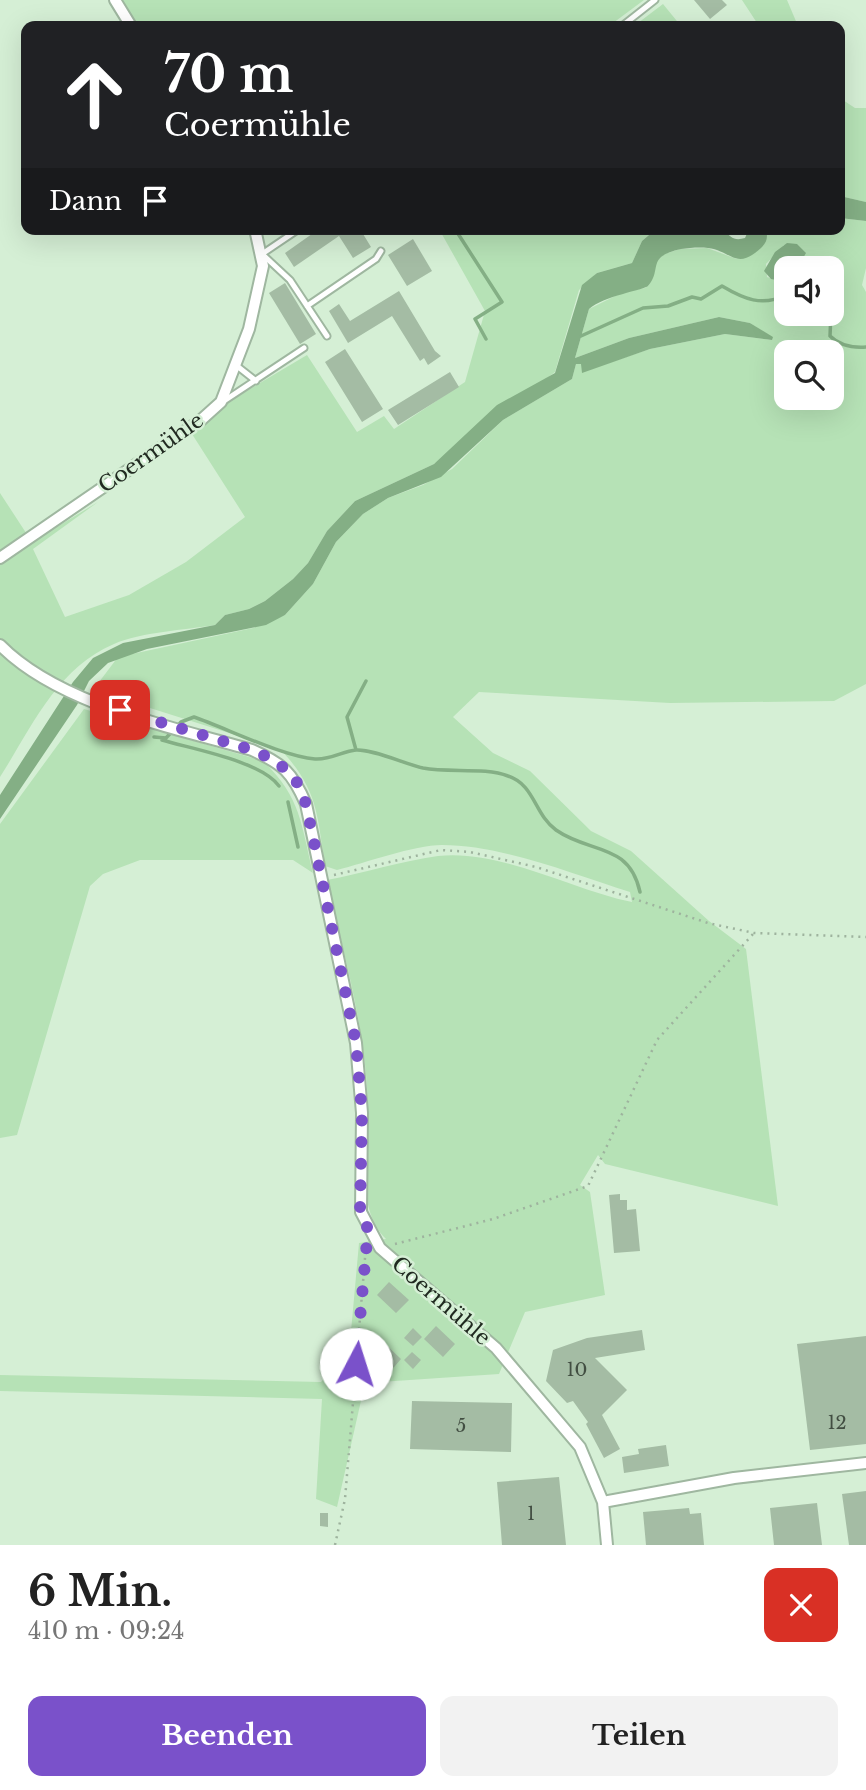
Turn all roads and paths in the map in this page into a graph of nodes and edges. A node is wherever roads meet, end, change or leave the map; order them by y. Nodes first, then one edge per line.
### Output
1 (115, 0) edge
2 (655, 0) edge
3 (128, 21) edge
4 (628, 21) edge
5 (257, 235) edge
6 (290, 235) edge
7 (381, 251) dead end
8 (262, 254) junction
9 (307, 306) junction
10 (327, 336) dead end
11 (304, 348) dead end
12 (237, 366) junction
13 (256, 381) junction
14 (221, 402) junction
15 (0, 558) edge
16 (0, 645) edge
17 (320, 875) junction
18 (754, 933) junction
19 (866, 937) edge
20 (368, 1229) junction
21 (380, 1248) junction
22 (866, 1463) edge
23 (603, 1502) junction
24 (335, 1545) edge
25 (607, 1545) edge

1 - 3 street
2 - 4 lane
5 - 8 street, Coermühle
6 - 8 lane
7 - 9 lane
8 - 9 lane
8 - 12 street, Coermühle
9 - 10 lane
11 - 13 lane
12 - 13 lane
12 - 14 street, Coermühle
13 - 14 lane
14 - 15 street, Coermühle
16 - 17 street, Coermühle
17 - 18 path
17 - 20 street, Coermühle
18 - 19 path
18 - 21 path
20 - 21 street, Coermühle
20 - 24 path
21 - 23 street, Coermühle
22 - 23 street
23 - 25 street, Coermühle

